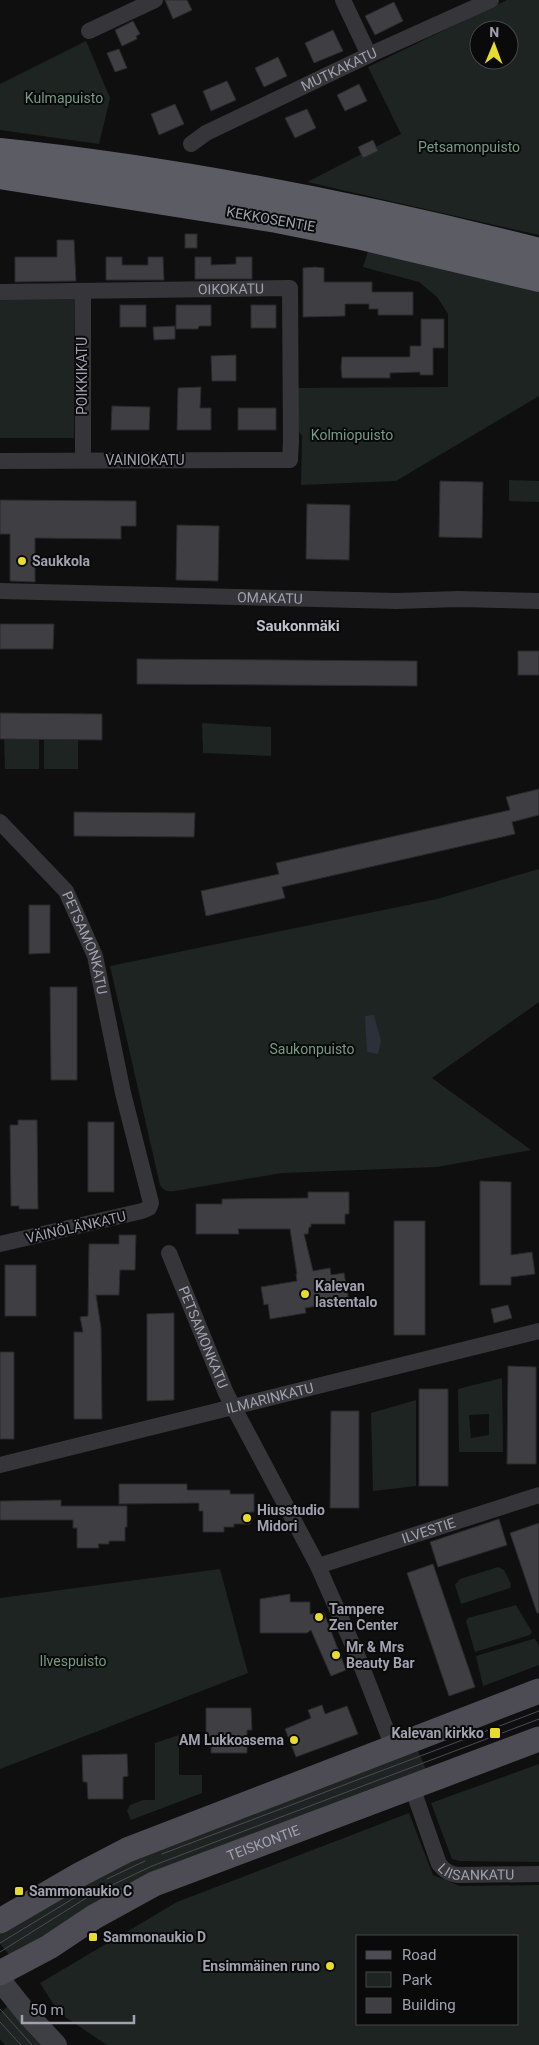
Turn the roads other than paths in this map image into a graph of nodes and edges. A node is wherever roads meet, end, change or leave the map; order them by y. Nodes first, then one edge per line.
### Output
1 (155, 0) edge
2 (343, 0) edge
3 (491, 0) edge
4 (89, 31) dead end
5 (369, 55) junction
6 (191, 144) dead end
7 (0, 152) edge
8 (0, 175) edge
9 (539, 252) edge
10 (539, 278) edge
11 (83, 291) junction
12 (0, 292) edge
13 (83, 460) junction
14 (290, 460) joint
15 (0, 461) edge
16 (0, 592) edge
17 (539, 602) edge
18 (0, 822) edge
19 (150, 1206) joint
20 (0, 1244) edge
21 (169, 1253) dead end
22 (539, 1331) edge
23 (234, 1407) junction
24 (0, 1465) edge
25 (539, 1495) edge
26 (318, 1566) junction
27 (539, 1691) edge
28 (539, 1739) edge
29 (393, 1747) junction
30 (412, 1787) junction
31 (539, 1874) edge
32 (0, 1922) edge
33 (0, 1973) edge
34 (0, 1980) edge
35 (56, 2045) edge

1 - 4 street
2 - 5 street
3 - 5 street, MUTKAKATU
5 - 6 street, MUTKAKATU
7 - 9 highway, KEKKOSENTIE
8 - 10 highway, KEKKOSENTIE
11 - 12 street, OIKOKATU
11 - 13 street, POIKKIKATU
11 - 14 street, OIKOKATU
13 - 14 street, VAINIOKATU
13 - 15 street, VAINIOKATU
16 - 17 street, OMAKATU
18 - 19 street, PETSAMONKATU
19 - 20 street, VÄINÖLÄNKATU
21 - 23 street, PETSAMONKATU
22 - 23 street, ILMARINKATU
23 - 24 street, ILMARINKATU
23 - 26 street, PETSAMONKATU
25 - 26 street, ILVESTIE
26 - 29 street, PETSAMONKATU
27 - 29 main road
28 - 30 main road, TEISKONTIE
29 - 32 main road
30 - 31 street, LIISANKATU
30 - 33 main road, TEISKONTIE
34 - 35 main road

